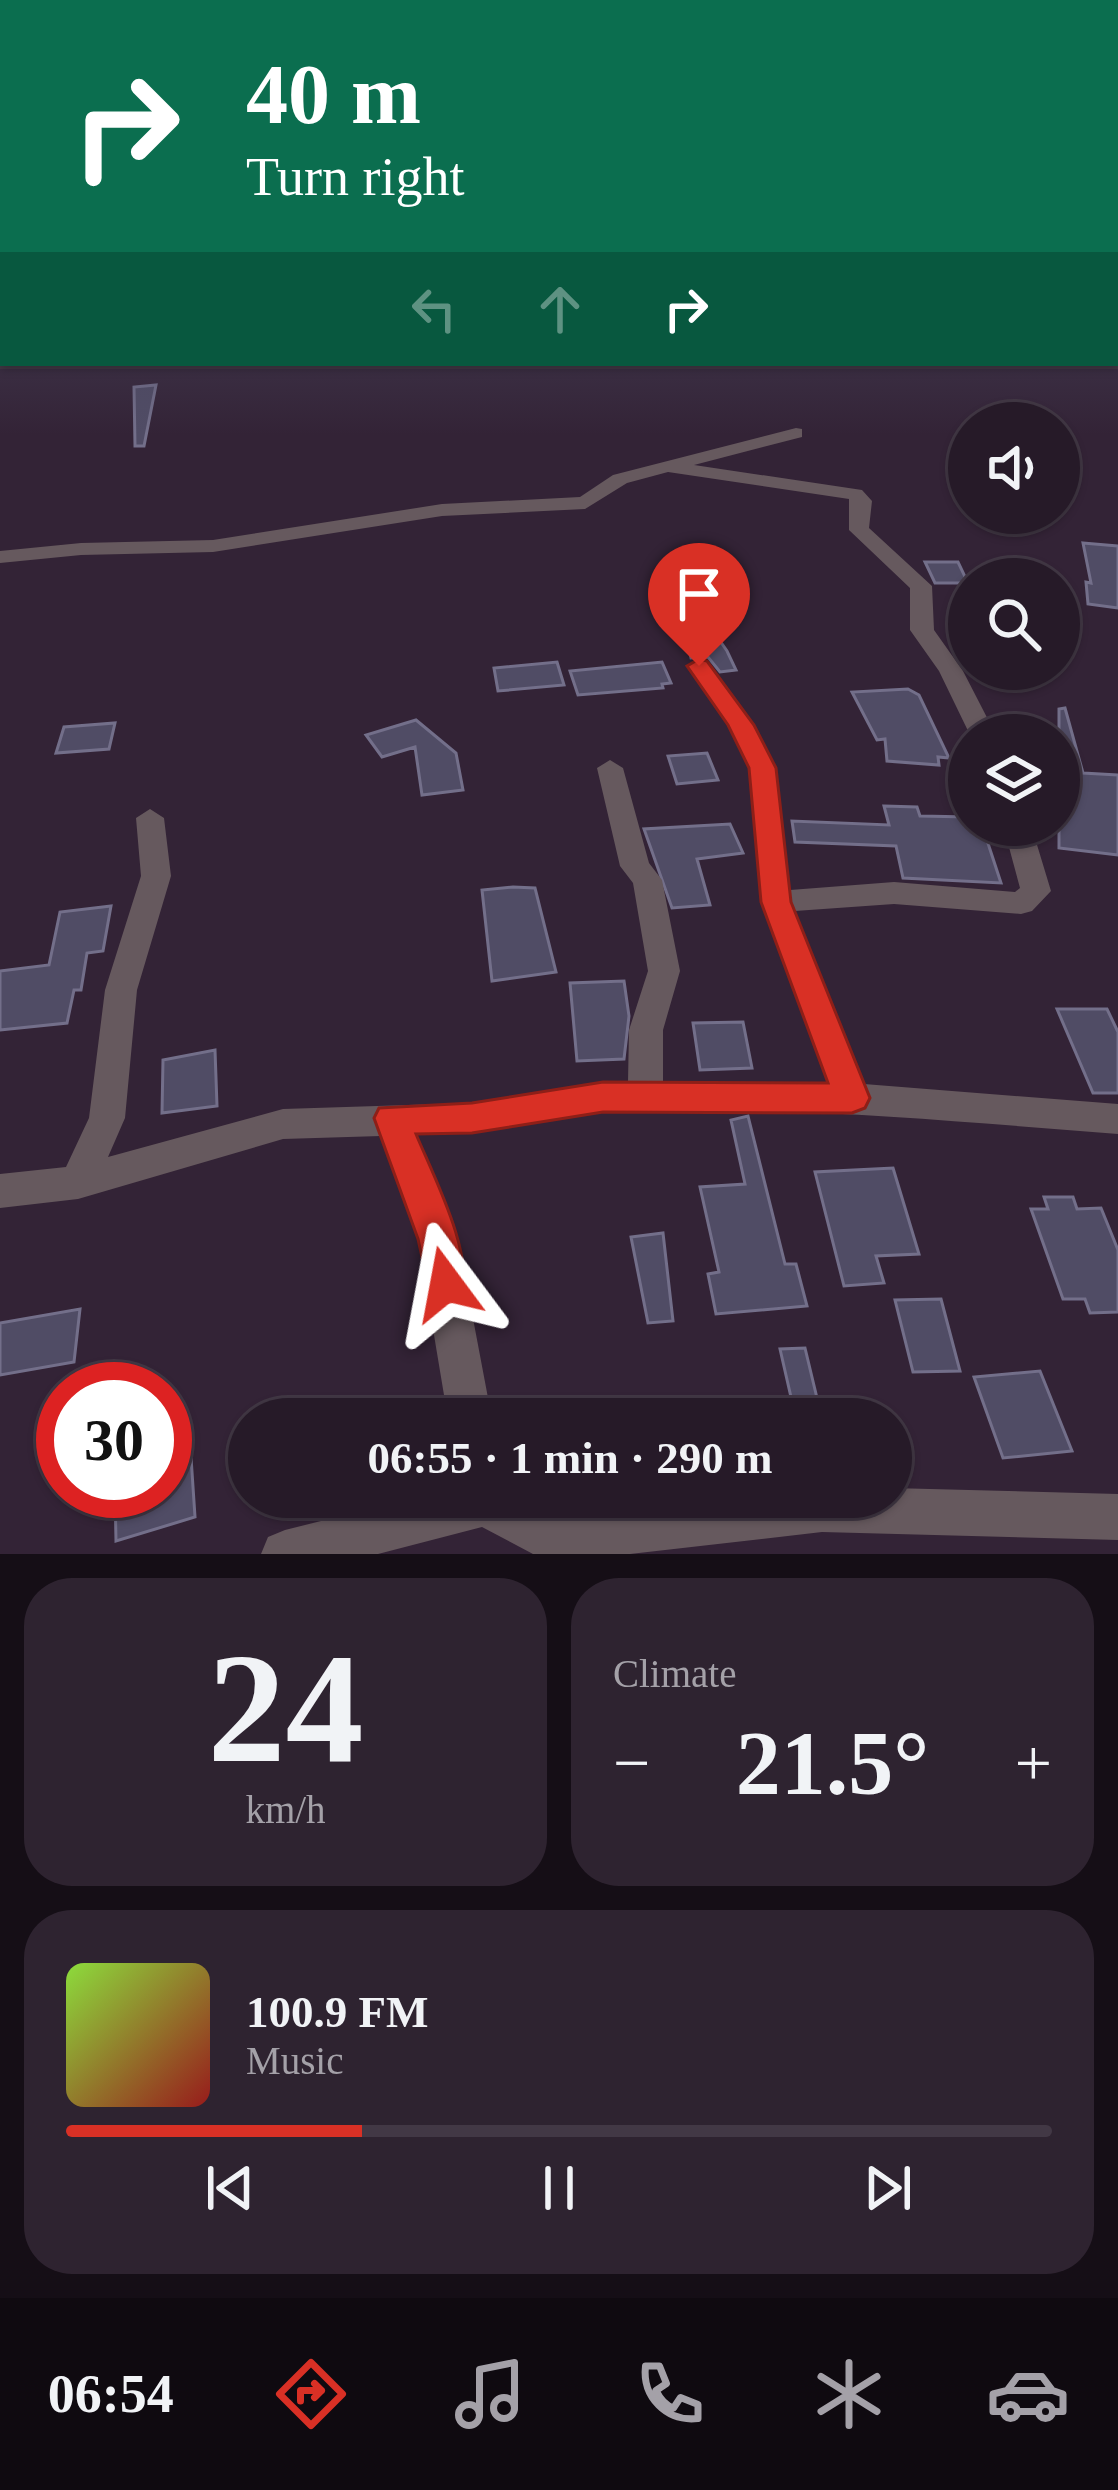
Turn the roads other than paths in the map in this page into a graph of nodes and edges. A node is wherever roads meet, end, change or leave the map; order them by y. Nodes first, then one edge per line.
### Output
1 (796, 433) dead end
2 (662, 466) junction
3 (0, 557) edge
4 (699, 666) dead end
5 (972, 714) edge
6 (610, 768) dead end
7 (150, 818) dead end
8 (1023, 846) edge
9 (776, 902) junction
10 (645, 1096) junction
11 (852, 1098) junction
12 (392, 1118) junction
13 (1118, 1118) edge
14 (78, 1182) junction
15 (0, 1191) edge
16 (466, 1398) edge
17 (912, 1511) edge
18 (1118, 1516) edge
19 (418, 1518) edge
20 (517, 1518) edge
21 (739, 1518) edge
22 (285, 1554) edge

1 - 2 street
2 - 3 street
2 - 5 street
4 - 9 street
6 - 10 street
7 - 14 street
8 - 9 street
9 - 11 street
10 - 11 street
10 - 12 street
11 - 13 street
12 - 14 street
12 - 16 street
14 - 15 street
17 - 18 street
19 - 22 street
20 - 21 street

